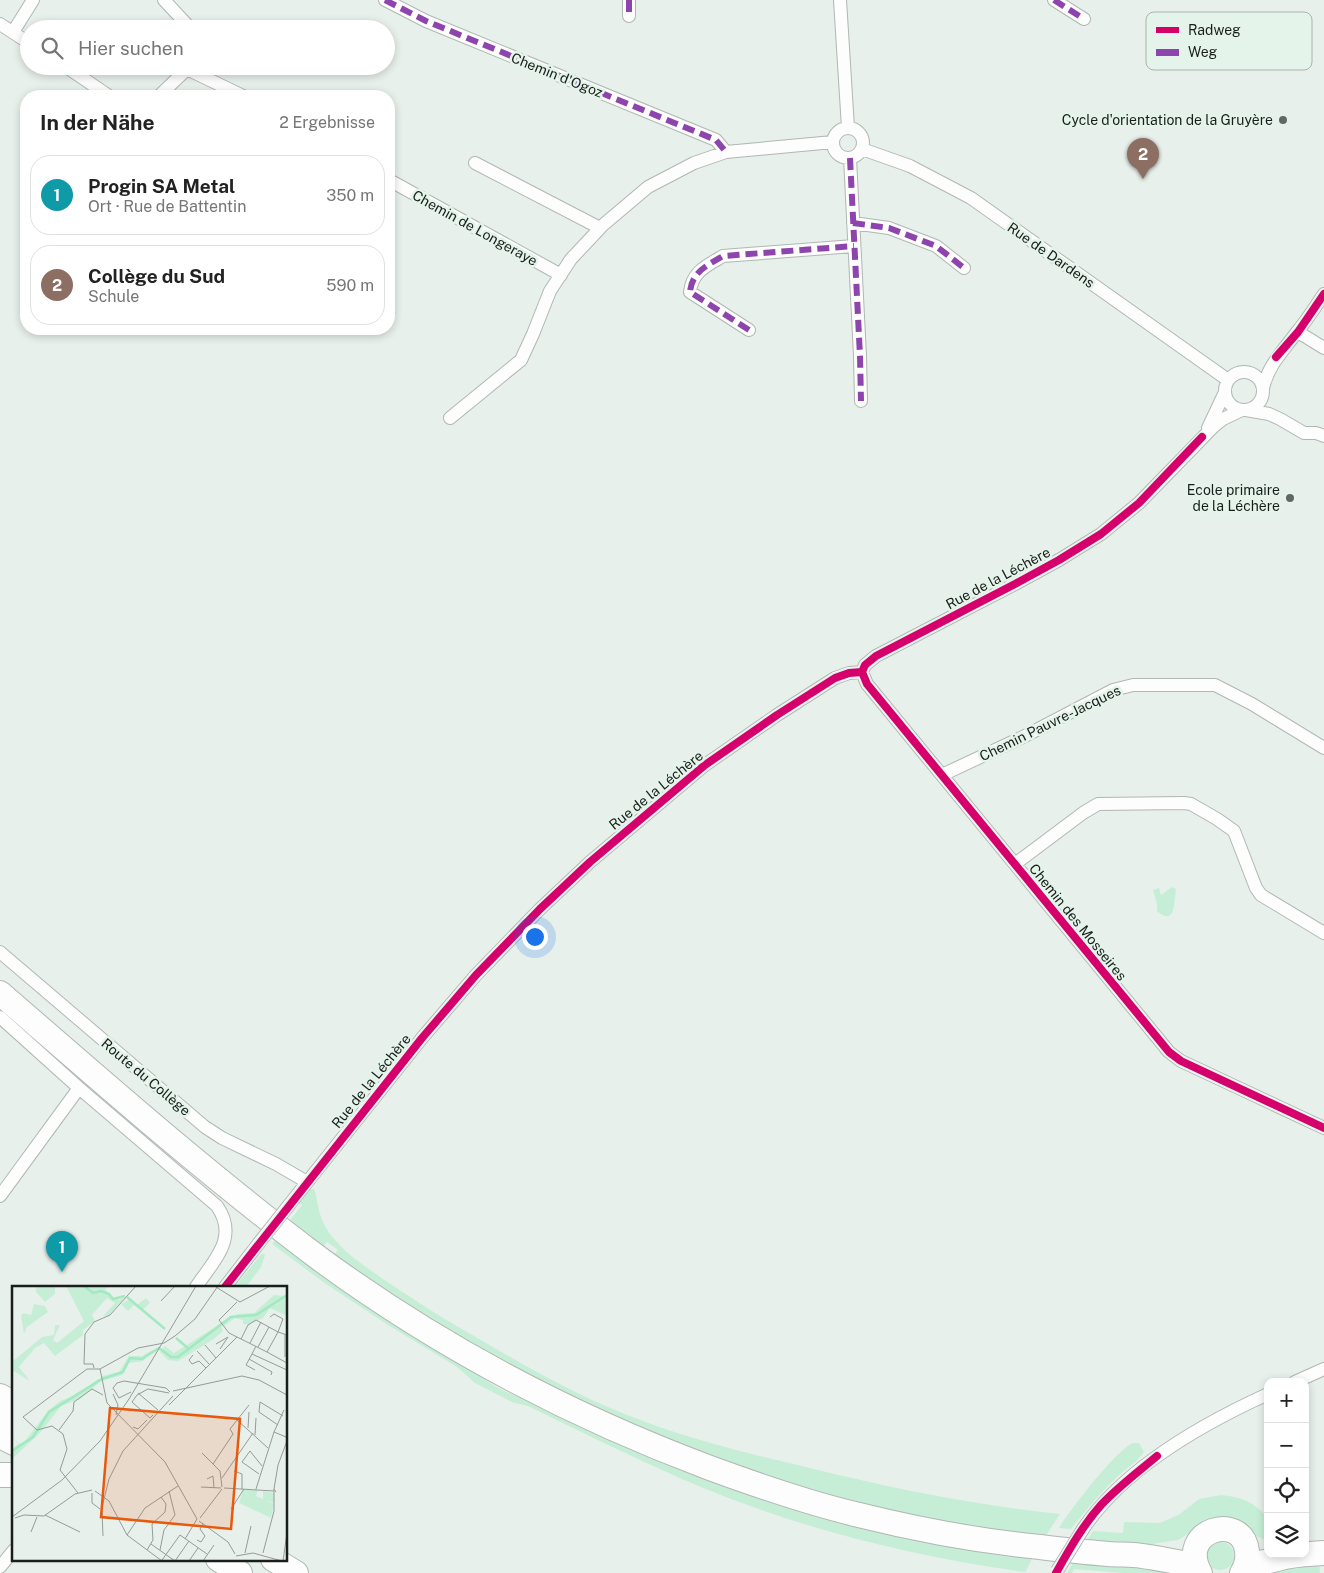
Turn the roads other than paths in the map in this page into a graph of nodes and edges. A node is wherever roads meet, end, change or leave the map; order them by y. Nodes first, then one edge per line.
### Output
1 (34, 0) edge
2 (164, 0) edge
3 (386, 0) edge
4 (629, 0) edge
5 (840, 0) edge
6 (1054, 0) edge
7 (629, 16) dead end
8 (1084, 18) dead end
9 (20, 20) edge
10 (20, 20) edge
11 (183, 20) edge
12 (0, 24) edge
13 (12, 32) junction
14 (20, 37) edge
15 (78, 75) edge
16 (181, 75) edge
17 (199, 75) edge
18 (100, 90) edge
19 (165, 90) edge
20 (230, 90) edge
21 (848, 128) junction
22 (833, 142) junction
23 (862, 149) junction
24 (726, 152) junction
25 (850, 158) junction
26 (475, 163) dead end
27 (395, 183) edge
28 (853, 223) junction
29 (600, 228) junction
30 (854, 246) junction
31 (964, 268) dead end
32 (560, 275) junction
33 (1324, 294) edge
34 (749, 330) dead end
35 (1298, 332) junction
36 (1324, 348) edge
37 (1276, 357) junction
38 (1241, 372) junction
39 (1227, 386) junction
40 (1263, 389) junction
41 (861, 401) dead end
42 (1244, 410) junction
43 (450, 418) dead end
44 (1280, 419) junction
45 (1324, 436) edge
46 (1202, 437) junction
47 (862, 672) junction
48 (1324, 748) edge
49 (942, 775) junction
50 (1015, 864) junction
51 (1324, 933) edge
52 (0, 952) edge
53 (0, 993) edge
54 (0, 1017) edge
55 (79, 1088) junction
56 (1324, 1128) edge
57 (307, 1182) junction
58 (0, 1196) edge
59 (197, 1286) edge
60 (225, 1286) edge
61 (1324, 1369) edge
62 (1304, 1378) edge
63 (0, 1396) edge
64 (1264, 1396) edge
65 (12, 1403) edge
66 (0, 1418) edge
67 (12, 1425) edge
68 (0, 1436) edge
69 (12, 1442) edge
70 (12, 1552) edge
71 (1324, 1553) edge
72 (1309, 1554) edge
73 (1250, 1558) edge
74 (1278, 1558) edge
75 (220, 1560) edge
76 (250, 1560) edge
77 (275, 1560) edge
78 (1198, 1561) edge
79 (0, 1567) edge
80 (1056, 1572) edge
81 (240, 1573) edge
82 (270, 1573) edge
83 (296, 1573) edge

1 - 10 street
2 - 11 street
3 - 24 street, Chemin d'Ogoz
4 - 7 street
5 - 21 street
6 - 8 street
9 - 13 street
12 - 13 street
13 - 14 street
15 - 18 street
16 - 19 street
17 - 20 street
21 - 22 street
21 - 23 street
22 - 24 street
22 - 25 street
23 - 25 street
23 - 39 street, Rue de Dardens
24 - 29 street
25 - 28 street
26 - 29 street
27 - 32 street, Chemin de Longeraye
28 - 30 street
28 - 31 street
29 - 32 street
30 - 34 street
30 - 41 street
32 - 43 street
33 - 35 street
35 - 36 street
35 - 37 street
37 - 38 street
37 - 40 street
38 - 39 street
38 - 40 street
39 - 42 street
39 - 46 street, Rue de la Léchère
40 - 42 street
40 - 44 street
42 - 44 street
42 - 46 street, Rue de la Léchère
44 - 45 street
46 - 47 street, Rue de la Léchère
47 - 49 street, Chemin des Mosseires
47 - 57 street, Rue de la Léchère
48 - 49 street, Chemin Pauvre-Jacques
49 - 50 street, Chemin des Mosseires
50 - 51 street
50 - 56 street, Chemin des Mosseires
52 - 57 street, Route du Collège
53 - 78 highway
54 - 55 street
55 - 58 street
55 - 59 street
57 - 60 street, Rue de la Léchère, bridge
61 - 62 street
63 - 65 highway
64 - 80 street, bridge
66 - 67 highway
68 - 69 highway
70 - 79 street
71 - 72 highway
73 - 74 highway
73 - 78 highway
75 - 81 highway
76 - 82 highway
77 - 83 highway

